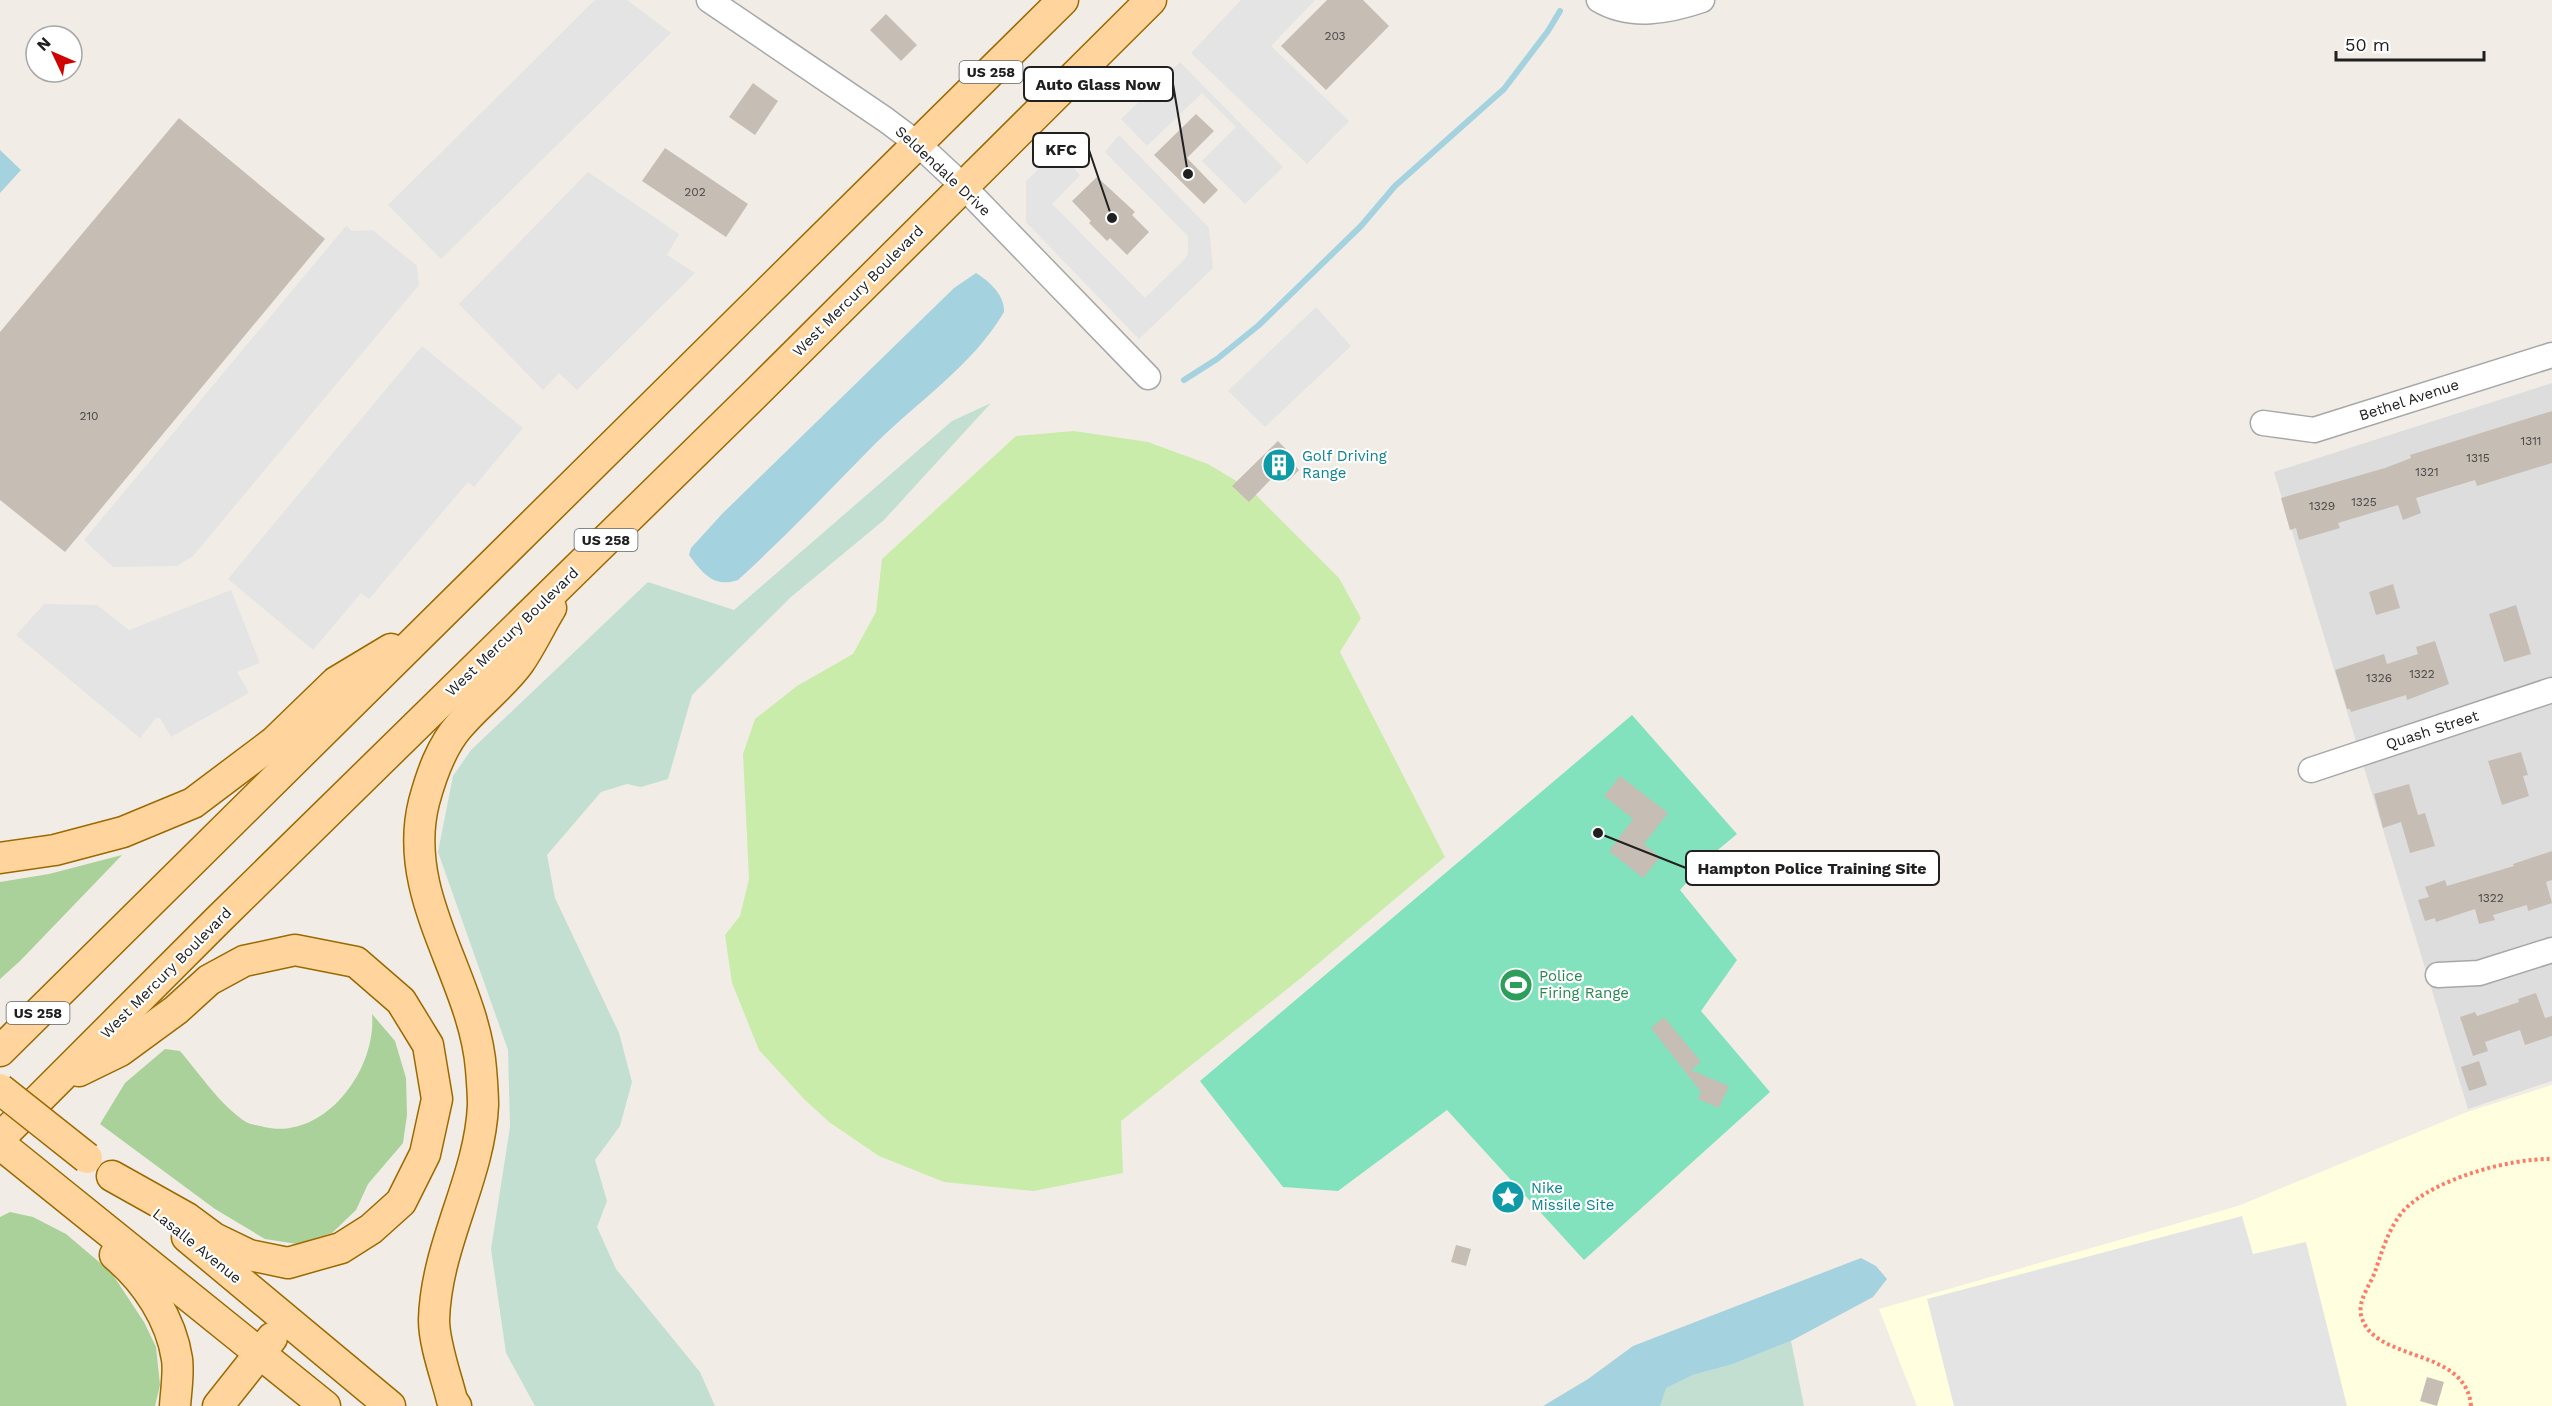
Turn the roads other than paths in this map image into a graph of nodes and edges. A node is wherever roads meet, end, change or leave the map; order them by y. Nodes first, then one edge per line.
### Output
1 (710, 0) edge
2 (1063, 0) edge
3 (1151, 0) edge
4 (1599, 0) edge
5 (1702, 0) edge
6 (918, 144) junction
7 (963, 186) junction
8 (2552, 355) edge
9 (1148, 377) dead end
10 (2264, 423) dead end
11 (570, 575) junction
12 (430, 627) junction
13 (2552, 690) edge
14 (2311, 770) dead end
15 (0, 858) edge
16 (2552, 950) edge
17 (2438, 975) dead end
18 (0, 1051) edge
19 (60, 1080) junction
20 (0, 1089) edge
21 (0, 1137) edge
22 (0, 1144) edge
23 (112, 1176) junction
24 (56, 1188) junction
25 (287, 1319) junction
26 (260, 1352) junction
27 (175, 1406) edge
28 (218, 1406) edge
29 (325, 1406) edge
30 (390, 1406) edge
31 (456, 1406) edge

1 - 6 street, Seldendale Drive
2 - 6 main road, US 258
3 - 7 main road, West Mercury Boulevard / US 258
4 - 5 street
6 - 7 street, Seldendale Drive
6 - 12 main road, US 258
7 - 9 street, Seldendale Drive
7 - 11 main road, West Mercury Boulevard / US 258
8 - 10 street, Bethel Avenue
11 - 19 main road, West Mercury Boulevard / US 258
11 - 31 main road
12 - 15 main road
12 - 18 main road, US 258
13 - 14 street, Quash Street
16 - 17 street
19 - 21 main road, West Mercury Boulevard / US 258
19 - 23 main road
20 - 23 main road, Lasalle Avenue, bridge
22 - 24 main road
23 - 25 main road, Lasalle Avenue
24 - 26 main road
24 - 27 main road
25 - 26 main road
25 - 30 main road, Lasalle Avenue
26 - 28 main road
26 - 29 main road

